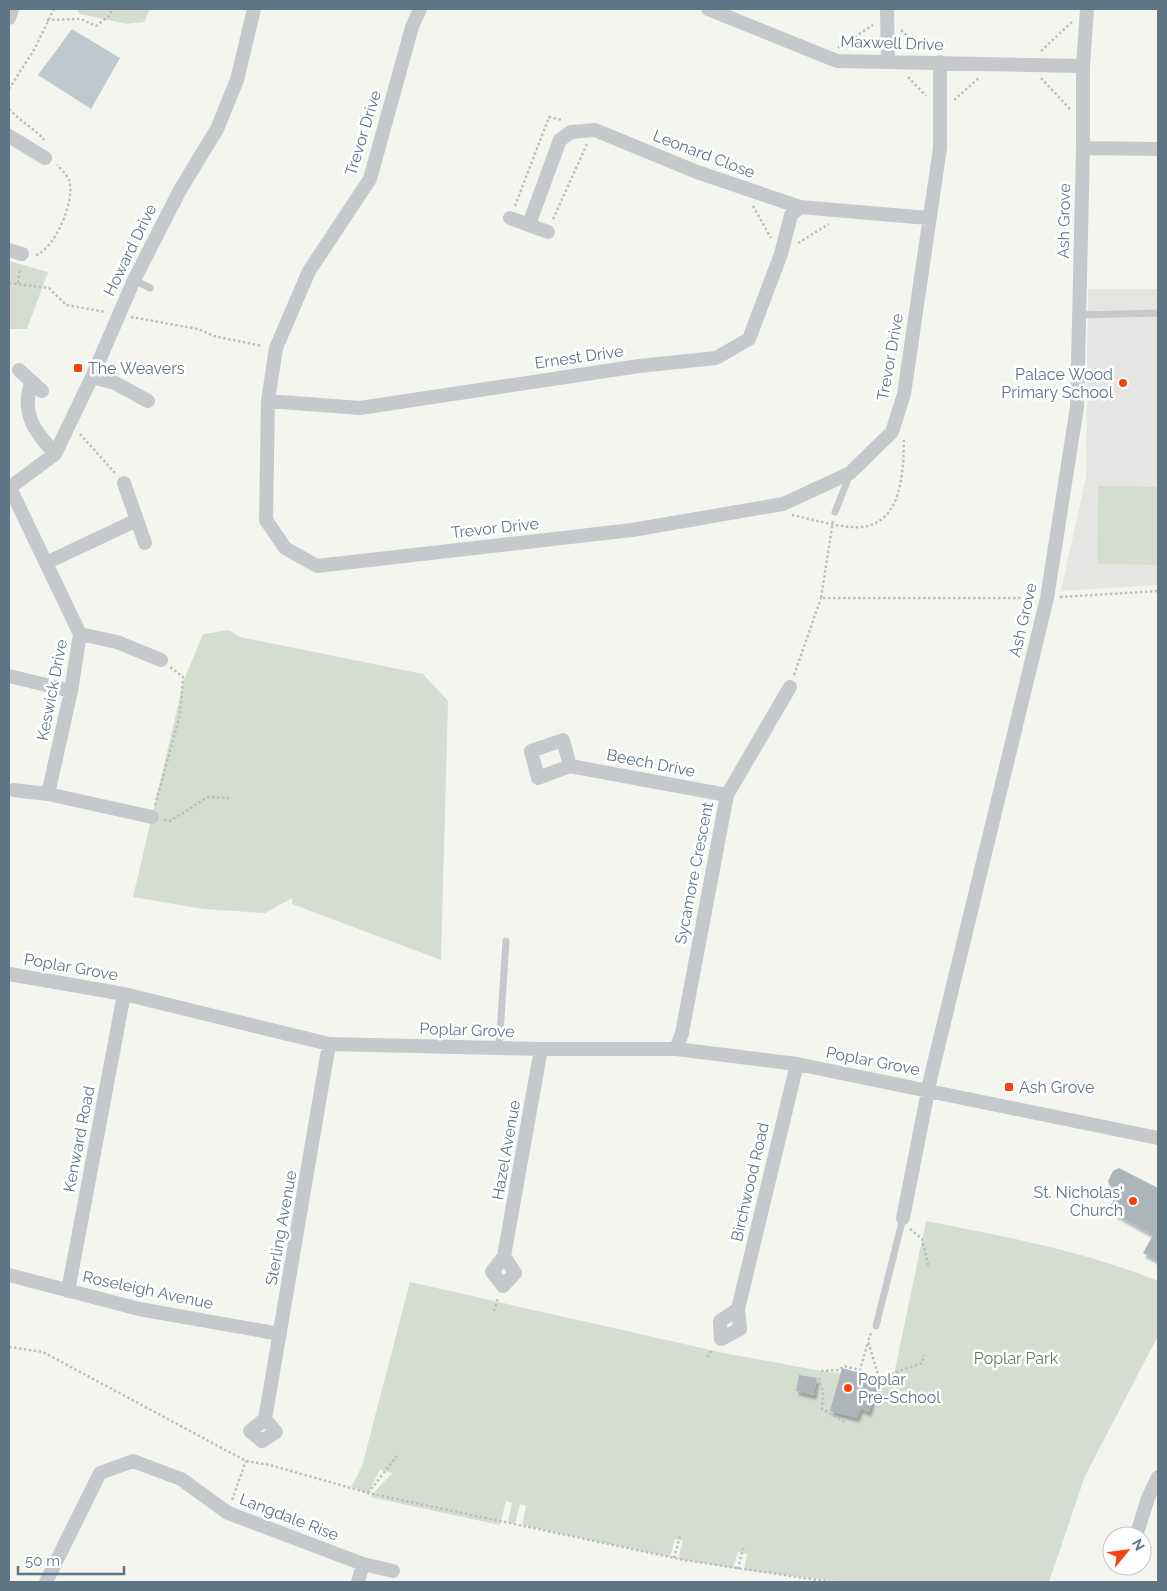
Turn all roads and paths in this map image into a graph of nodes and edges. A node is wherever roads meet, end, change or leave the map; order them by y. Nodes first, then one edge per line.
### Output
1 (12, 9) edge
2 (54, 9) edge
3 (113, 9) edge
4 (254, 9) edge
5 (420, 9) edge
6 (708, 9) edge
7 (887, 12) edge
8 (1083, 12) edge
9 (9, 18) edge
10 (47, 20) junction
11 (825, 56) junction
12 (891, 61) junction
13 (937, 62) junction
14 (997, 64) junction
15 (1028, 64) junction
16 (1083, 66) junction
17 (9, 89) edge
18 (940, 111) junction
19 (1083, 123) junction
20 (595, 130) junction
21 (9, 136) edge
22 (1083, 148) junction
23 (1158, 149) edge
24 (46, 158) joint
25 (742, 188) junction
26 (800, 207) junction
27 (847, 212) junction
28 (510, 218) dead end
29 (928, 218) junction
30 (529, 224) junction
31 (548, 232) joint
32 (15, 252) edge
33 (781, 254) junction
34 (134, 280) junction
35 (9, 283) edge
36 (18, 284) junction
37 (150, 288) dead end
38 (1158, 313) edge
39 (1079, 314) junction
40 (118, 315) junction
41 (276, 348) junction
42 (19, 370) dead end
43 (92, 377) junction
44 (268, 400) junction
45 (148, 401) dead end
46 (70, 423) junction
47 (904, 438) dead end
48 (55, 454) junction
49 (850, 473) junction
50 (124, 483) joint
51 (9, 488) edge
52 (835, 512) joint
53 (786, 514) dead end
54 (137, 520) junction
55 (832, 523) junction
56 (145, 543) dead end
57 (46, 563) junction
58 (1158, 591) edge
59 (821, 598) junction
60 (1047, 598) junction
61 (80, 634) junction
62 (161, 660) joint
63 (9, 676) edge
64 (790, 687) joint
65 (71, 691) junction
66 (570, 766) dead end
67 (13, 790) dead end
68 (48, 794) junction
69 (727, 795) junction
70 (229, 798) dead end
71 (152, 817) junction
72 (506, 940) dead end
73 (9, 974) edge
74 (124, 994) junction
75 (329, 1044) junction
76 (499, 1048) junction
77 (676, 1049) junction
78 (541, 1050) junction
79 (797, 1064) junction
80 (929, 1090) junction
81 (1158, 1138) edge
82 (902, 1221) junction
83 (504, 1256) dead end
84 (929, 1268) dead end
85 (9, 1275) edge
86 (68, 1291) junction
87 (738, 1309) dead end
88 (876, 1326) joint
89 (280, 1334) junction
90 (868, 1341) junction
91 (9, 1346) edge
92 (924, 1356) dead end
93 (821, 1371) dead end
94 (819, 1378) dead end
95 (265, 1419) dead end
96 (845, 1422) dead end
97 (397, 1456) dead end
98 (246, 1461) junction
99 (1158, 1477) edge
100 (368, 1493) junction
101 (228, 1513) junction
102 (1139, 1526) edge
103 (680, 1536) dead end
104 (743, 1548) dead end
105 (674, 1558) junction
106 (363, 1564) junction
107 (738, 1569) junction
108 (393, 1571) dead end
109 (46, 1582) edge
110 (358, 1582) edge
111 (831, 1582) edge

1 - 9 street
2 - 10 path
3 - 10 path
4 - 34 street, Howard Drive
5 - 41 street, Trevor Drive
6 - 11 street, Maxwell Drive
7 - 11 path
7 - 12 street
7 - 13 path
8 - 15 path
8 - 16 street, Ash Grove
10 - 17 path
11 - 12 street, Maxwell Drive
12 - 13 street, Maxwell Drive
12 - 18 path
13 - 14 street, Maxwell Drive
13 - 18 street, Trevor Drive
14 - 15 street, Maxwell Drive
14 - 18 path
15 - 16 street, Maxwell Drive
15 - 19 path
16 - 19 street, Ash Grove
18 - 29 street, Trevor Drive
19 - 22 street, Ash Grove
20 - 25 street, Leonard Close
20 - 30 street, Leonard Close
20 - 31 path
21 - 24 street
22 - 23 street
22 - 39 street, Ash Grove
24 - 32 path
25 - 26 street, Leonard Close
25 - 33 path
26 - 27 street, Leonard Close
26 - 33 street, Ernest Drive
27 - 29 street, Leonard Close
27 - 33 path
28 - 30 street
29 - 49 street, Trevor Drive
30 - 31 street
32 - 36 path
33 - 44 street, Ernest Drive
34 - 37 lane
34 - 40 street, Howard Drive
35 - 36 path
36 - 40 path
38 - 39 lane
39 - 60 street, Ash Grove
40 - 41 path
40 - 43 street, Howard Drive
41 - 44 street, Trevor Drive
42 - 48 street
43 - 45 street
43 - 46 street, Howard Drive
44 - 49 street, Trevor Drive
46 - 48 street, Howard Drive
46 - 50 path
47 - 55 path
48 - 51 street, Howard Drive
49 - 52 lane
50 - 54 street
51 - 57 street, Keswick Drive
52 - 55 path
53 - 55 path
54 - 56 street
54 - 57 street
55 - 59 path
57 - 61 street, Keswick Drive
58 - 60 path
59 - 60 path
59 - 64 path
60 - 80 street, Ash Grove
61 - 62 street
61 - 65 street, Keswick Drive
62 - 71 path
63 - 65 street
64 - 69 street, Sycamore Crescent
65 - 68 street, Keswick Drive
66 - 69 street, Beech Drive
67 - 68 street
68 - 71 street
69 - 77 street, Sycamore Crescent
70 - 71 path
72 - 76 lane
73 - 74 street, Poplar Grove
74 - 75 street, Poplar Grove
74 - 86 street, Kenward Road
75 - 76 street, Poplar Grove
75 - 89 street, Sterling Avenue
76 - 78 street, Poplar Grove
77 - 78 street, Poplar Grove
77 - 79 street, Poplar Grove
78 - 83 street, Hazel Avenue
79 - 80 street, Poplar Grove
79 - 87 street, Birchwood Road
80 - 81 street, Poplar Grove
80 - 82 street, Poplar Grove
82 - 84 path
82 - 88 lane
85 - 86 street, Roseleigh Avenue
86 - 89 street, Roseleigh Avenue
88 - 90 path
89 - 95 street, Sterling Avenue
90 - 92 path
90 - 93 path
91 - 98 path
94 - 96 path
97 - 100 path
98 - 100 path
98 - 101 path
99 - 102 street
100 - 105 path
101 - 106 street, Langdale Rise
101 - 109 street, Langdale Rise
103 - 105 path
104 - 107 path
105 - 107 path
106 - 108 street, Langdale Rise
106 - 110 street
107 - 111 path

